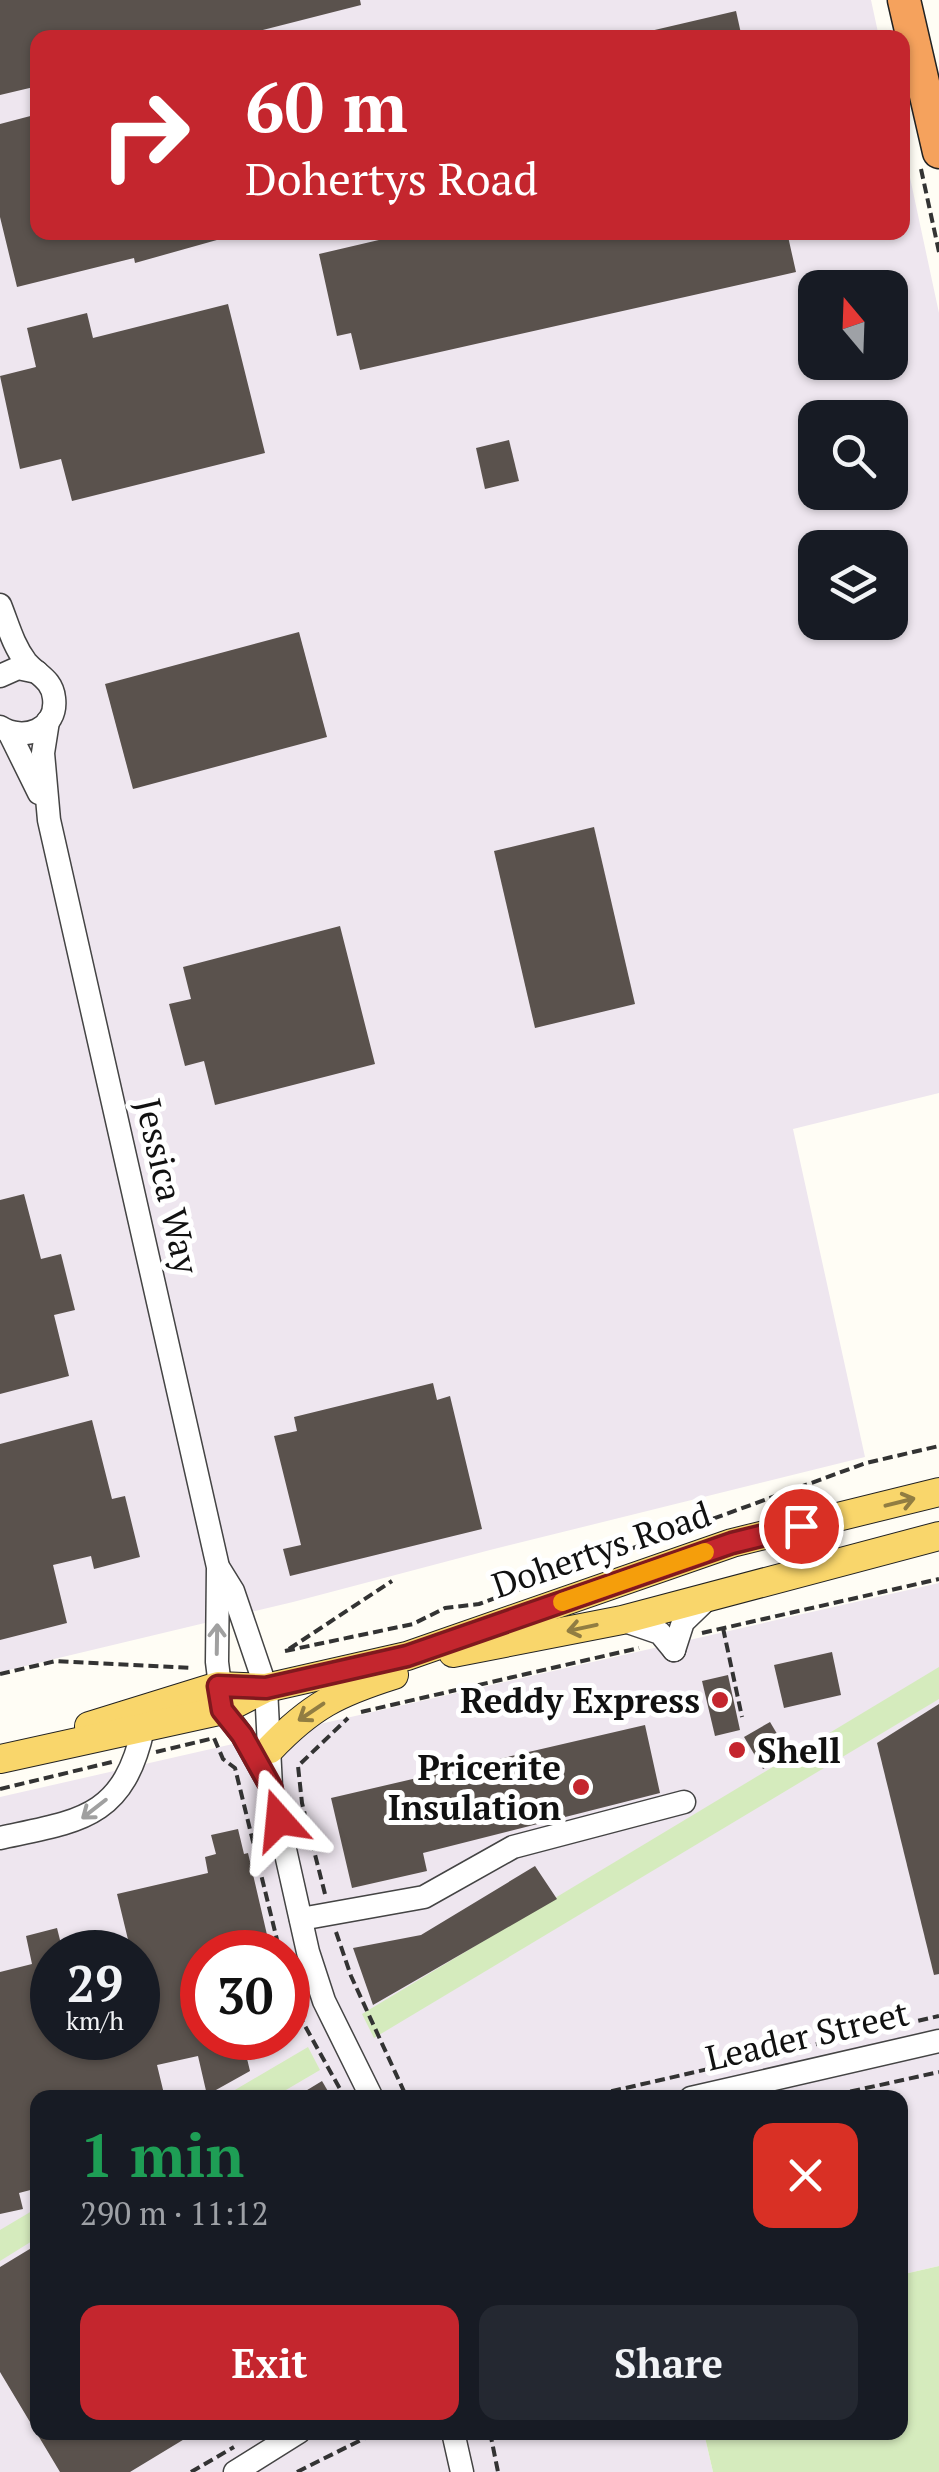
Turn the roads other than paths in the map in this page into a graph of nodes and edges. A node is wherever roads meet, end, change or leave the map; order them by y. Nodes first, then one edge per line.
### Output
1 (904, 0) edge
2 (939, 152) edge
3 (0, 605) edge
4 (37, 672) junction
5 (0, 676) edge
6 (48, 721) junction
7 (3, 729) edge
8 (49, 820) junction
9 (939, 1492) edge
10 (939, 1536) edge
11 (218, 1568) junction
12 (710, 1596) junction
13 (622, 1620) junction
14 (466, 1652) junction
15 (407, 1656) junction
16 (266, 1688) junction
17 (220, 1698) junction
18 (140, 1743) junction
19 (270, 1749) junction
20 (2, 1758) edge
21 (271, 1787) junction
22 (684, 1802) dead end
23 (0, 1838) edge
24 (301, 1919) junction
25 (939, 2040) edge
26 (368, 2090) edge
27 (725, 2090) edge
28 (286, 2440) edge
29 (455, 2440) edge
30 (235, 2472) edge
31 (462, 2472) edge

1 - 2 highway
3 - 4 street
4 - 5 street
4 - 6 street, Jessica Way
6 - 7 street
6 - 8 street, Jessica Way
7 - 8 street, Jessica Way
8 - 11 street, Jessica Way
15 -> 9 main road, Dohertys Road
10 - 12 main road, Dohertys Road
11 - 16 street, Jessica Way
17 -> 11 street, Jessica Way
12 - 13 main road, Dohertys Road
12 - 13 street
13 -> 14 main road, Dohertys Road
14 - 15 main road, Dohertys Road
14 -> 19 main road
15 - 16 main road, Dohertys Road
16 - 17 main road, Dohertys Road
16 - 19 street, Jessica Way
17 - 18 main road, Dohertys Road
17 - 20 main road, Dohertys Road
17 - 21 street
18 - 20 main road, Dohertys Road
18 -> 23 street
19 - 21 street, Jessica Way
21 - 24 street
22 - 24 street
24 - 26 street
25 - 27 street, Leader Street
28 - 30 street
29 - 31 street

